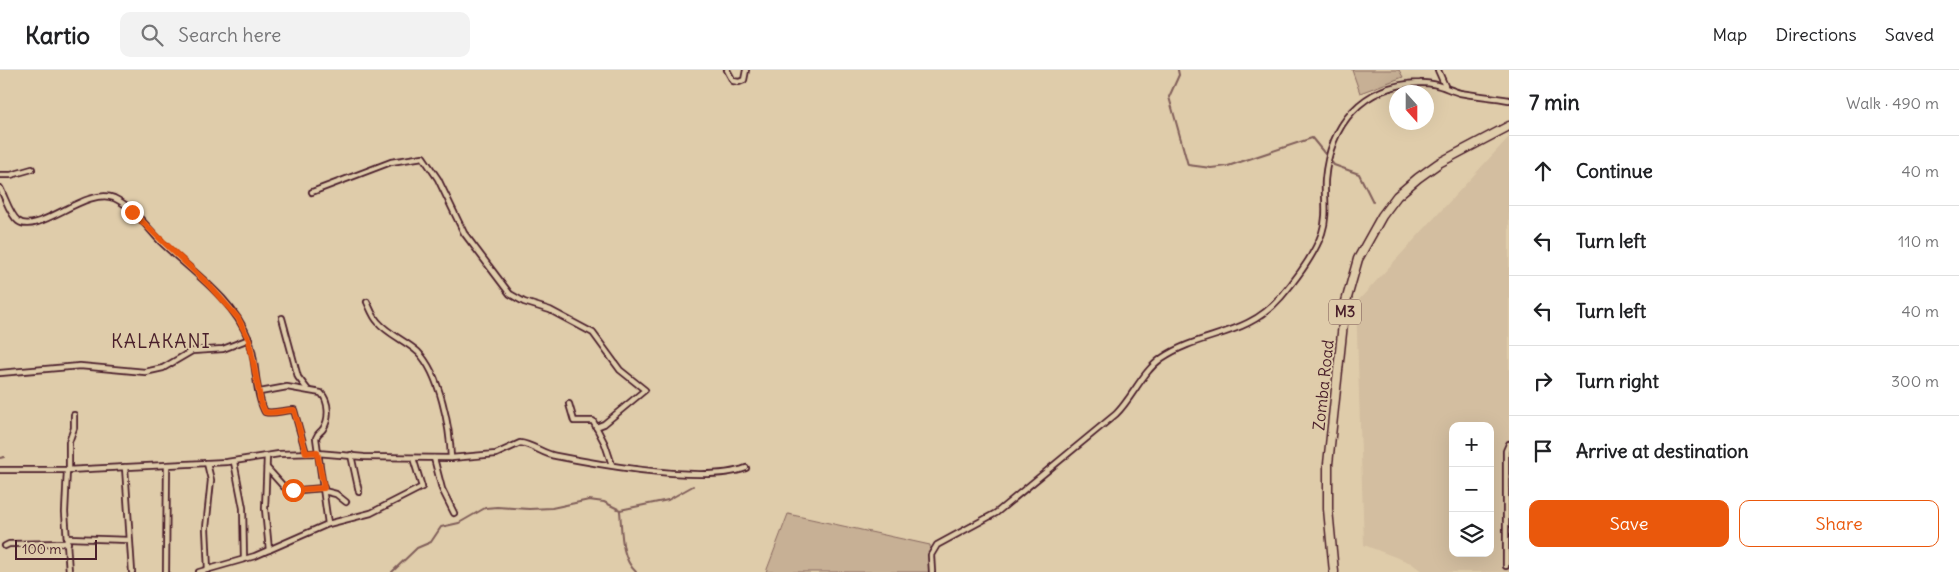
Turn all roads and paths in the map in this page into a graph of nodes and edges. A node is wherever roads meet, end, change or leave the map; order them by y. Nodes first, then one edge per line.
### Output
1 (728, 70) edge
2 (746, 70) edge
3 (1438, 70) edge
4 (1445, 86) junction
5 (1509, 100) edge
6 (1509, 126) edge
7 (32, 169) dead end
8 (0, 175) edge
9 (0, 188) edge
10 (312, 192) dead end
11 (367, 302) dead end
12 (282, 318) dead end
13 (249, 340) junction
14 (0, 373) edge
15 (308, 390) junction
16 (260, 392) junction
17 (569, 404) dead end
18 (74, 415) dead end
19 (596, 427) junction
20 (1509, 444) edge
21 (317, 452) junction
22 (306, 453) junction
23 (267, 456) junction
24 (351, 456) junction
25 (413, 458) junction
26 (434, 458) junction
27 (451, 458) junction
28 (234, 462) junction
29 (207, 463) junction
30 (167, 465) junction
31 (612, 465) junction
32 (125, 467) junction
33 (267, 468) junction
34 (746, 468) dead end
35 (0, 470) edge
36 (68, 470) junction
37 (324, 490) junction
38 (359, 492) dead end
39 (346, 502) dead end
40 (454, 513) dead end
41 (328, 524) junction
42 (68, 540) junction
43 (129, 540) junction
44 (5, 546) dead end
45 (269, 550) junction
46 (244, 559) junction
47 (1506, 566) dead end
48 (208, 570) junction
49 (69, 572) edge
50 (132, 572) edge
51 (166, 572) edge
52 (199, 572) edge
53 (932, 572) edge
54 (1334, 572) edge

1 - 2 street
3 - 4 street
4 - 5 street
4 - 53 street
6 - 54 highway, Zomba Road / M3
7 - 8 street
9 - 13 street
10 - 19 street
11 - 27 street
12 - 15 street
13 - 14 street
13 - 16 street
15 - 16 street
15 - 21 street
16 - 22 street
17 - 19 street
18 - 36 street
19 - 31 street
20 - 47 street
21 - 22 street
21 - 24 street
21 - 37 street
22 - 23 street
23 - 28 street
23 - 33 street
24 - 25 street
24 - 38 street
25 - 26 street
25 - 41 street
26 - 27 street
26 - 40 street
27 - 31 street
28 - 29 street
28 - 46 street
29 - 30 street
29 - 48 street
30 - 32 street
30 - 51 street
31 - 34 street
32 - 36 street
32 - 43 street
33 - 37 street
33 - 45 street
35 - 36 street
36 - 42 street
37 - 39 street
37 - 41 street
41 - 45 street
42 - 43 street
42 - 44 street
42 - 49 street
43 - 50 street
45 - 46 street
46 - 48 street
48 - 52 street

